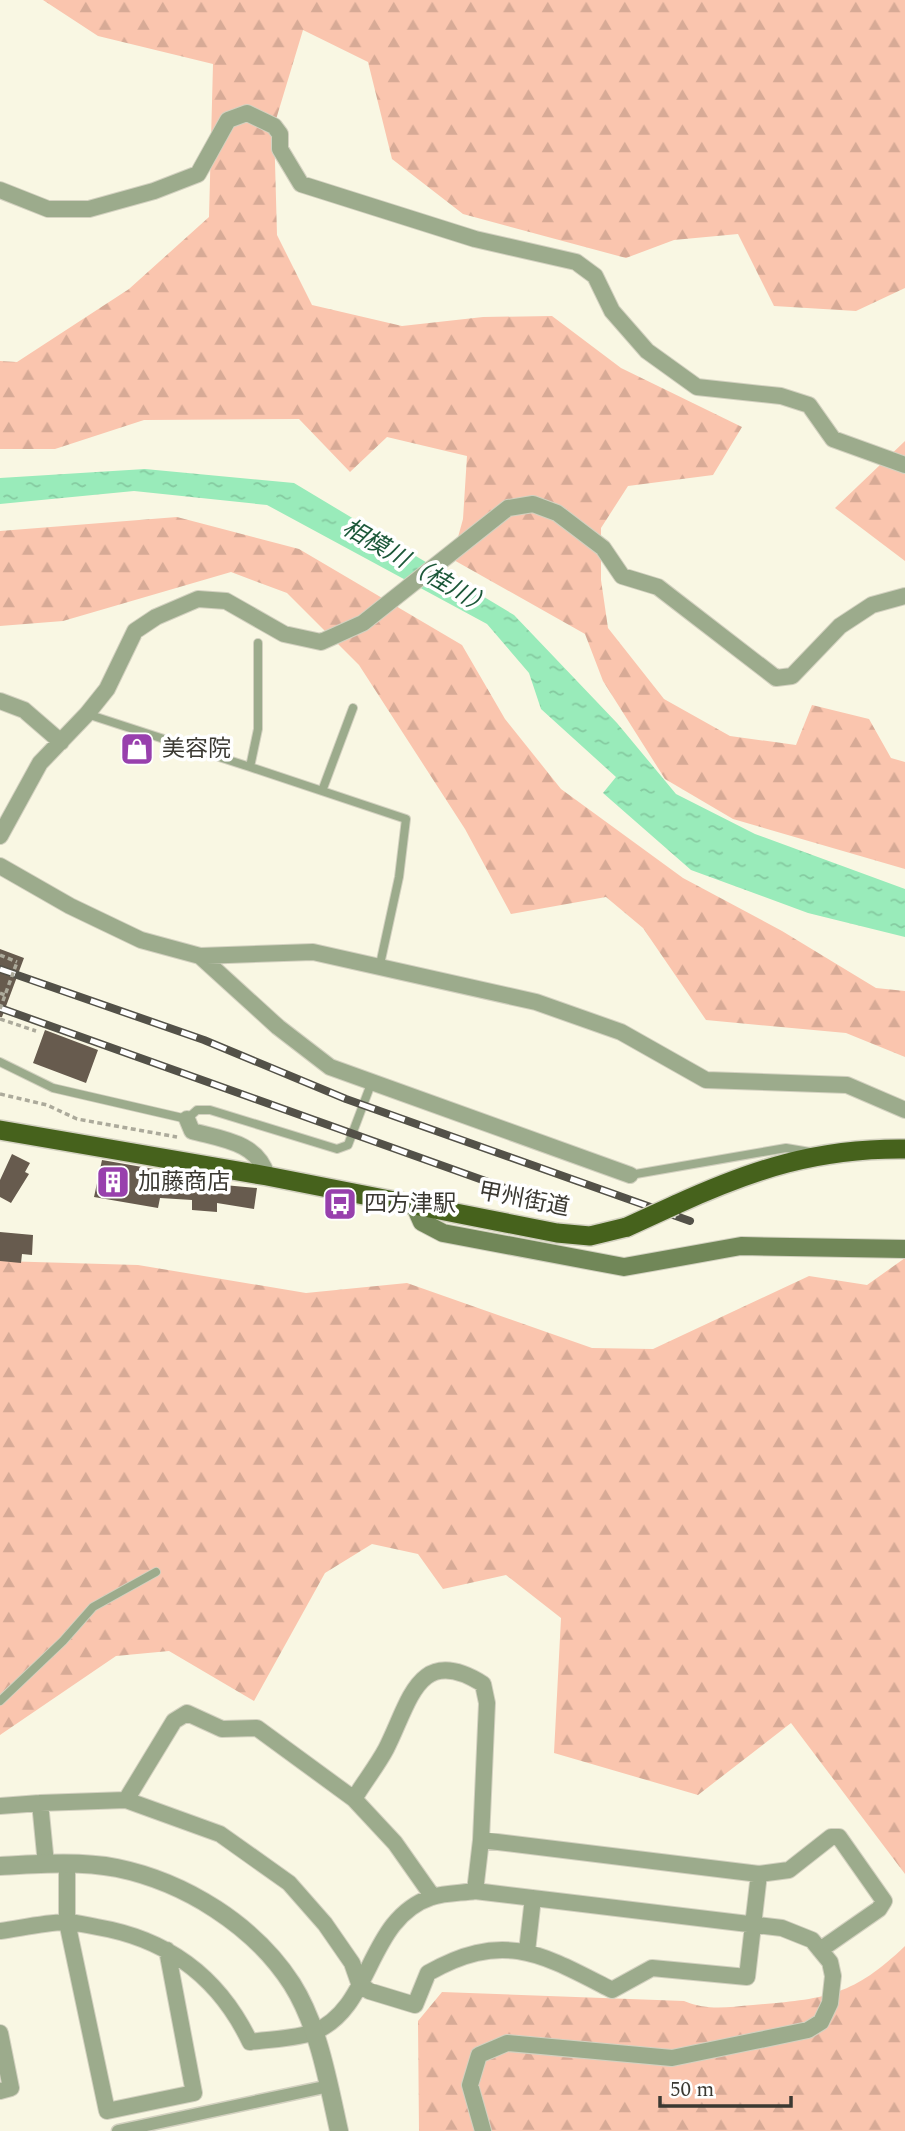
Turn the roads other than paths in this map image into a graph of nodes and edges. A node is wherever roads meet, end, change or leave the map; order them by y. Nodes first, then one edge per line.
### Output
1 (0, 190) edge
2 (905, 464) edge
3 (905, 596) edge
4 (258, 643) dead end
5 (0, 701) edge
6 (353, 708) dead end
7 (88, 714) junction
8 (61, 741) junction
9 (250, 767) junction
10 (322, 791) junction
11 (0, 836) edge
12 (0, 866) edge
13 (200, 956) junction
14 (379, 969) junction
15 (0, 1062) edge
16 (371, 1084) junction
17 (905, 1110) edge
18 (189, 1125) junction
19 (0, 1129) edge
20 (905, 1149) edge
21 (820, 1154) junction
22 (630, 1175) joint
23 (267, 1176) junction
24 (414, 1204) junction
25 (905, 1249) edge
26 (156, 1572) dead end
27 (0, 1701) edge
28 (354, 1799) junction
29 (126, 1800) junction
30 (40, 1803) junction
31 (0, 1807) edge
32 (481, 1840) junction
33 (46, 1864) junction
34 (67, 1864) junction
35 (0, 1866) edge
36 (759, 1874) junction
37 (475, 1891) junction
38 (433, 1897) junction
39 (533, 1898) junction
40 (67, 1922) junction
41 (753, 1924) junction
42 (0, 1931) edge
43 (167, 1950) junction
44 (820, 1950) junction
45 (527, 1951) junction
46 (359, 1983) junction
47 (314, 2032) junction
48 (0, 2033) edge
49 (329, 2086) junction
50 (0, 2091) edge
51 (118, 2131) edge
52 (338, 2131) edge
53 (483, 2131) edge

1 - 2 street
3 - 7 street
4 - 9 lane
5 - 8 street
6 - 10 lane
7 - 8 street
7 - 9 lane
8 - 11 street
9 - 10 lane
10 - 14 lane
12 - 13 street
13 - 14 street
13 - 16 street
14 - 17 street
15 - 18 lane
16 - 18 lane
16 - 22 street
18 - 23 street
19 - 23 highway, 甲州街道
20 - 21 highway, 甲州街道
21 - 22 lane
21 - 24 highway, 甲州街道, bridge
23 - 24 highway, 甲州街道
24 - 25 main road
26 - 27 lane
28 - 29 street
28 - 32 street
28 - 38 street
29 - 30 street
29 - 46 street
30 - 31 street
30 - 33 street
32 - 36 street
32 - 37 street
33 - 34 street
33 - 35 street
34 - 40 street
34 - 47 street
36 - 41 street
36 - 44 street
37 - 38 street
37 - 39 street
38 - 46 street
39 - 41 street
39 - 45 street
40 - 42 street
40 - 43 street
40 - 43 street
41 - 44 street
41 - 45 street
43 - 47 street
44 - 53 street
45 - 46 street
46 - 47 street
47 - 49 street
48 - 50 street
49 - 51 street
49 - 52 street

